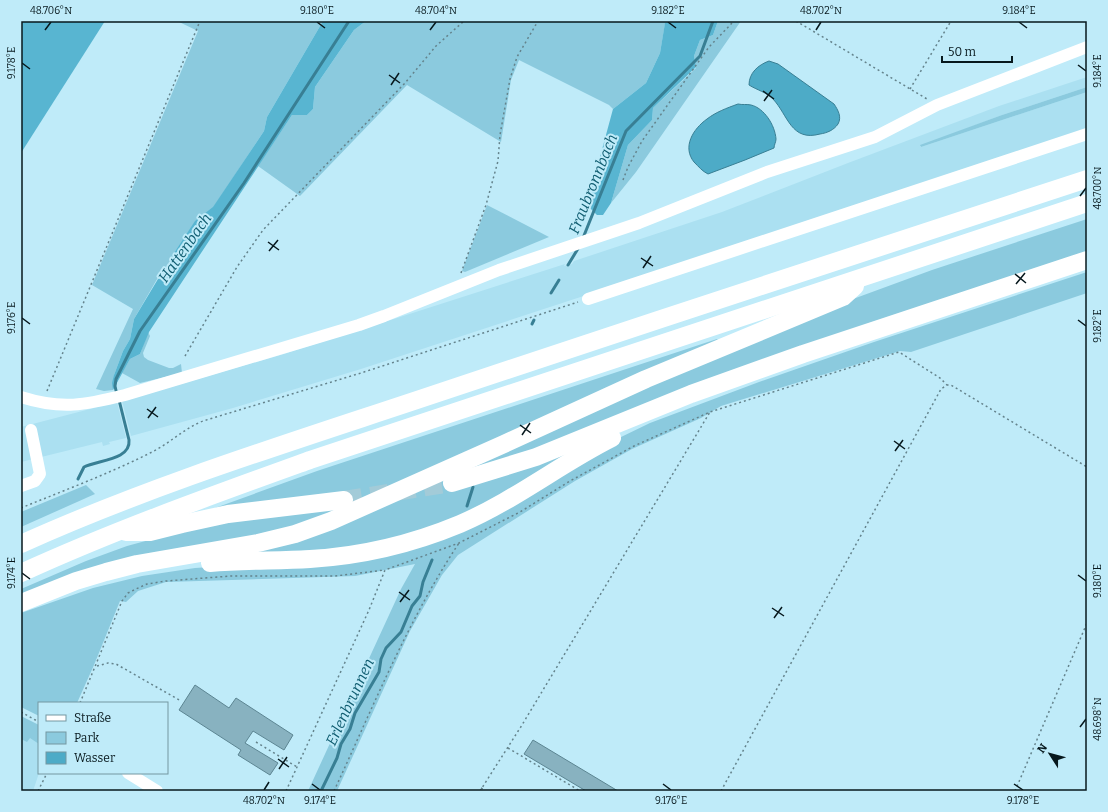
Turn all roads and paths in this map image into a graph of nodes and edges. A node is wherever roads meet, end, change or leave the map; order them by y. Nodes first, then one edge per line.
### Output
1 (200, 21) edge
2 (464, 21) edge
3 (538, 21) edge
4 (734, 21) edge
5 (796, 21) edge
6 (950, 21) edge
7 (1087, 47) edge
8 (910, 89) junction
9 (937, 105) junction
10 (1087, 134) edge
11 (1087, 179) edge
12 (623, 180) dead end
13 (1087, 203) edge
14 (1087, 260) edge
15 (461, 272) dead end
16 (865, 277) junction
17 (588, 299) joint
18 (184, 356) dead end
19 (947, 385) junction
20 (21, 397) edge
21 (42, 402) junction
22 (656, 408) junction
23 (710, 412) junction
24 (31, 430) dead end
25 (1087, 467) edge
26 (452, 483) tunnel mouth
27 (21, 486) edge
28 (344, 500) tunnel mouth
29 (21, 508) edge
30 (117, 532) junction
31 (459, 543) junction
32 (21, 544) edge
33 (167, 559) junction
34 (385, 570) junction
35 (21, 573) edge
36 (21, 604) edge
37 (1087, 623) edge
38 (96, 666) junction
39 (181, 700) dead end
40 (80, 702) edge
41 (21, 712) edge
42 (38, 721) edge
43 (256, 742) dead end
44 (508, 748) junction
45 (297, 767) junction
46 (46, 774) edge
47 (130, 774) edge
48 (482, 788) junction
49 (1015, 790) edge
50 (38, 791) edge
51 (157, 791) edge
52 (286, 791) edge
53 (334, 791) edge
54 (480, 791) edge
55 (486, 791) edge
56 (580, 791) edge
57 (721, 791) edge
58 (1018, 791) edge

1 - 21 path
2 - 18 path
3 - 15 path
4 - 12 path
5 - 8 path
6 - 8 path
7 - 9 street
8 - 9 path
9 - 21 street
10 - 17 street
11 - 32 highway
13 - 16 highway
14 - 22 highway
16 - 30 highway
16 - 33 highway
17 - 29 path
19 - 23 path
19 - 25 path
19 - 57 path
20 - 21 street
22 - 26 highway
22 - 33 highway
23 - 31 path
23 - 44 path
24 - 27 street
28 - 30 highway
30 - 35 highway
31 - 34 path
31 - 53 path
33 - 36 highway
34 - 38 path
34 - 45 path
37 - 49 path
38 - 39 path
38 - 40 path
41 - 42 path
43 - 45 path
44 - 48 path
44 - 56 path
45 - 52 path
46 - 50 path
47 - 51 street
48 - 54 path
48 - 55 path
49 - 58 path

